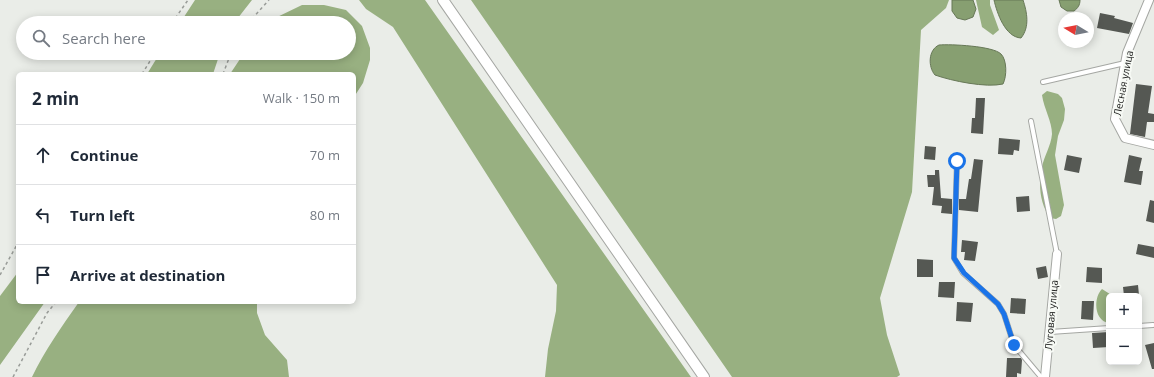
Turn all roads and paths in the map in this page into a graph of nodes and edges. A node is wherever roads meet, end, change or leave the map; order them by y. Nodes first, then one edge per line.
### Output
1 (188, 0) edge
2 (269, 0) edge
3 (443, 0) edge
4 (1149, 0) edge
5 (177, 16) edge
6 (254, 16) edge
7 (151, 60) edge
8 (228, 60) edge
9 (1125, 63) junction
10 (143, 72) edge
11 (224, 72) edge
12 (1043, 82) dead end
13 (1031, 121) dead end
14 (1154, 145) edge
15 (957, 161) dead end
16 (16, 247) edge
17 (1057, 254) joint
18 (0, 275) edge
19 (54, 304) edge
20 (1153, 325) dead end
21 (1142, 326) edge
22 (1106, 328) edge
23 (1050, 332) junction
24 (13, 377) edge
25 (704, 377) edge
26 (1041, 377) edge
27 (1045, 377) edge

1 - 5 path
2 - 6 path
3 - 25 street
4 - 9 street, Лесная улица
7 - 10 path
8 - 11 path
9 - 12 lane
9 - 14 street, Лесная улица
13 - 17 lane
15 - 26 lane
16 - 18 path
17 - 23 street, Луговая улица
19 - 24 path
20 - 21 lane
22 - 23 lane
23 - 27 street, Луговая улица

